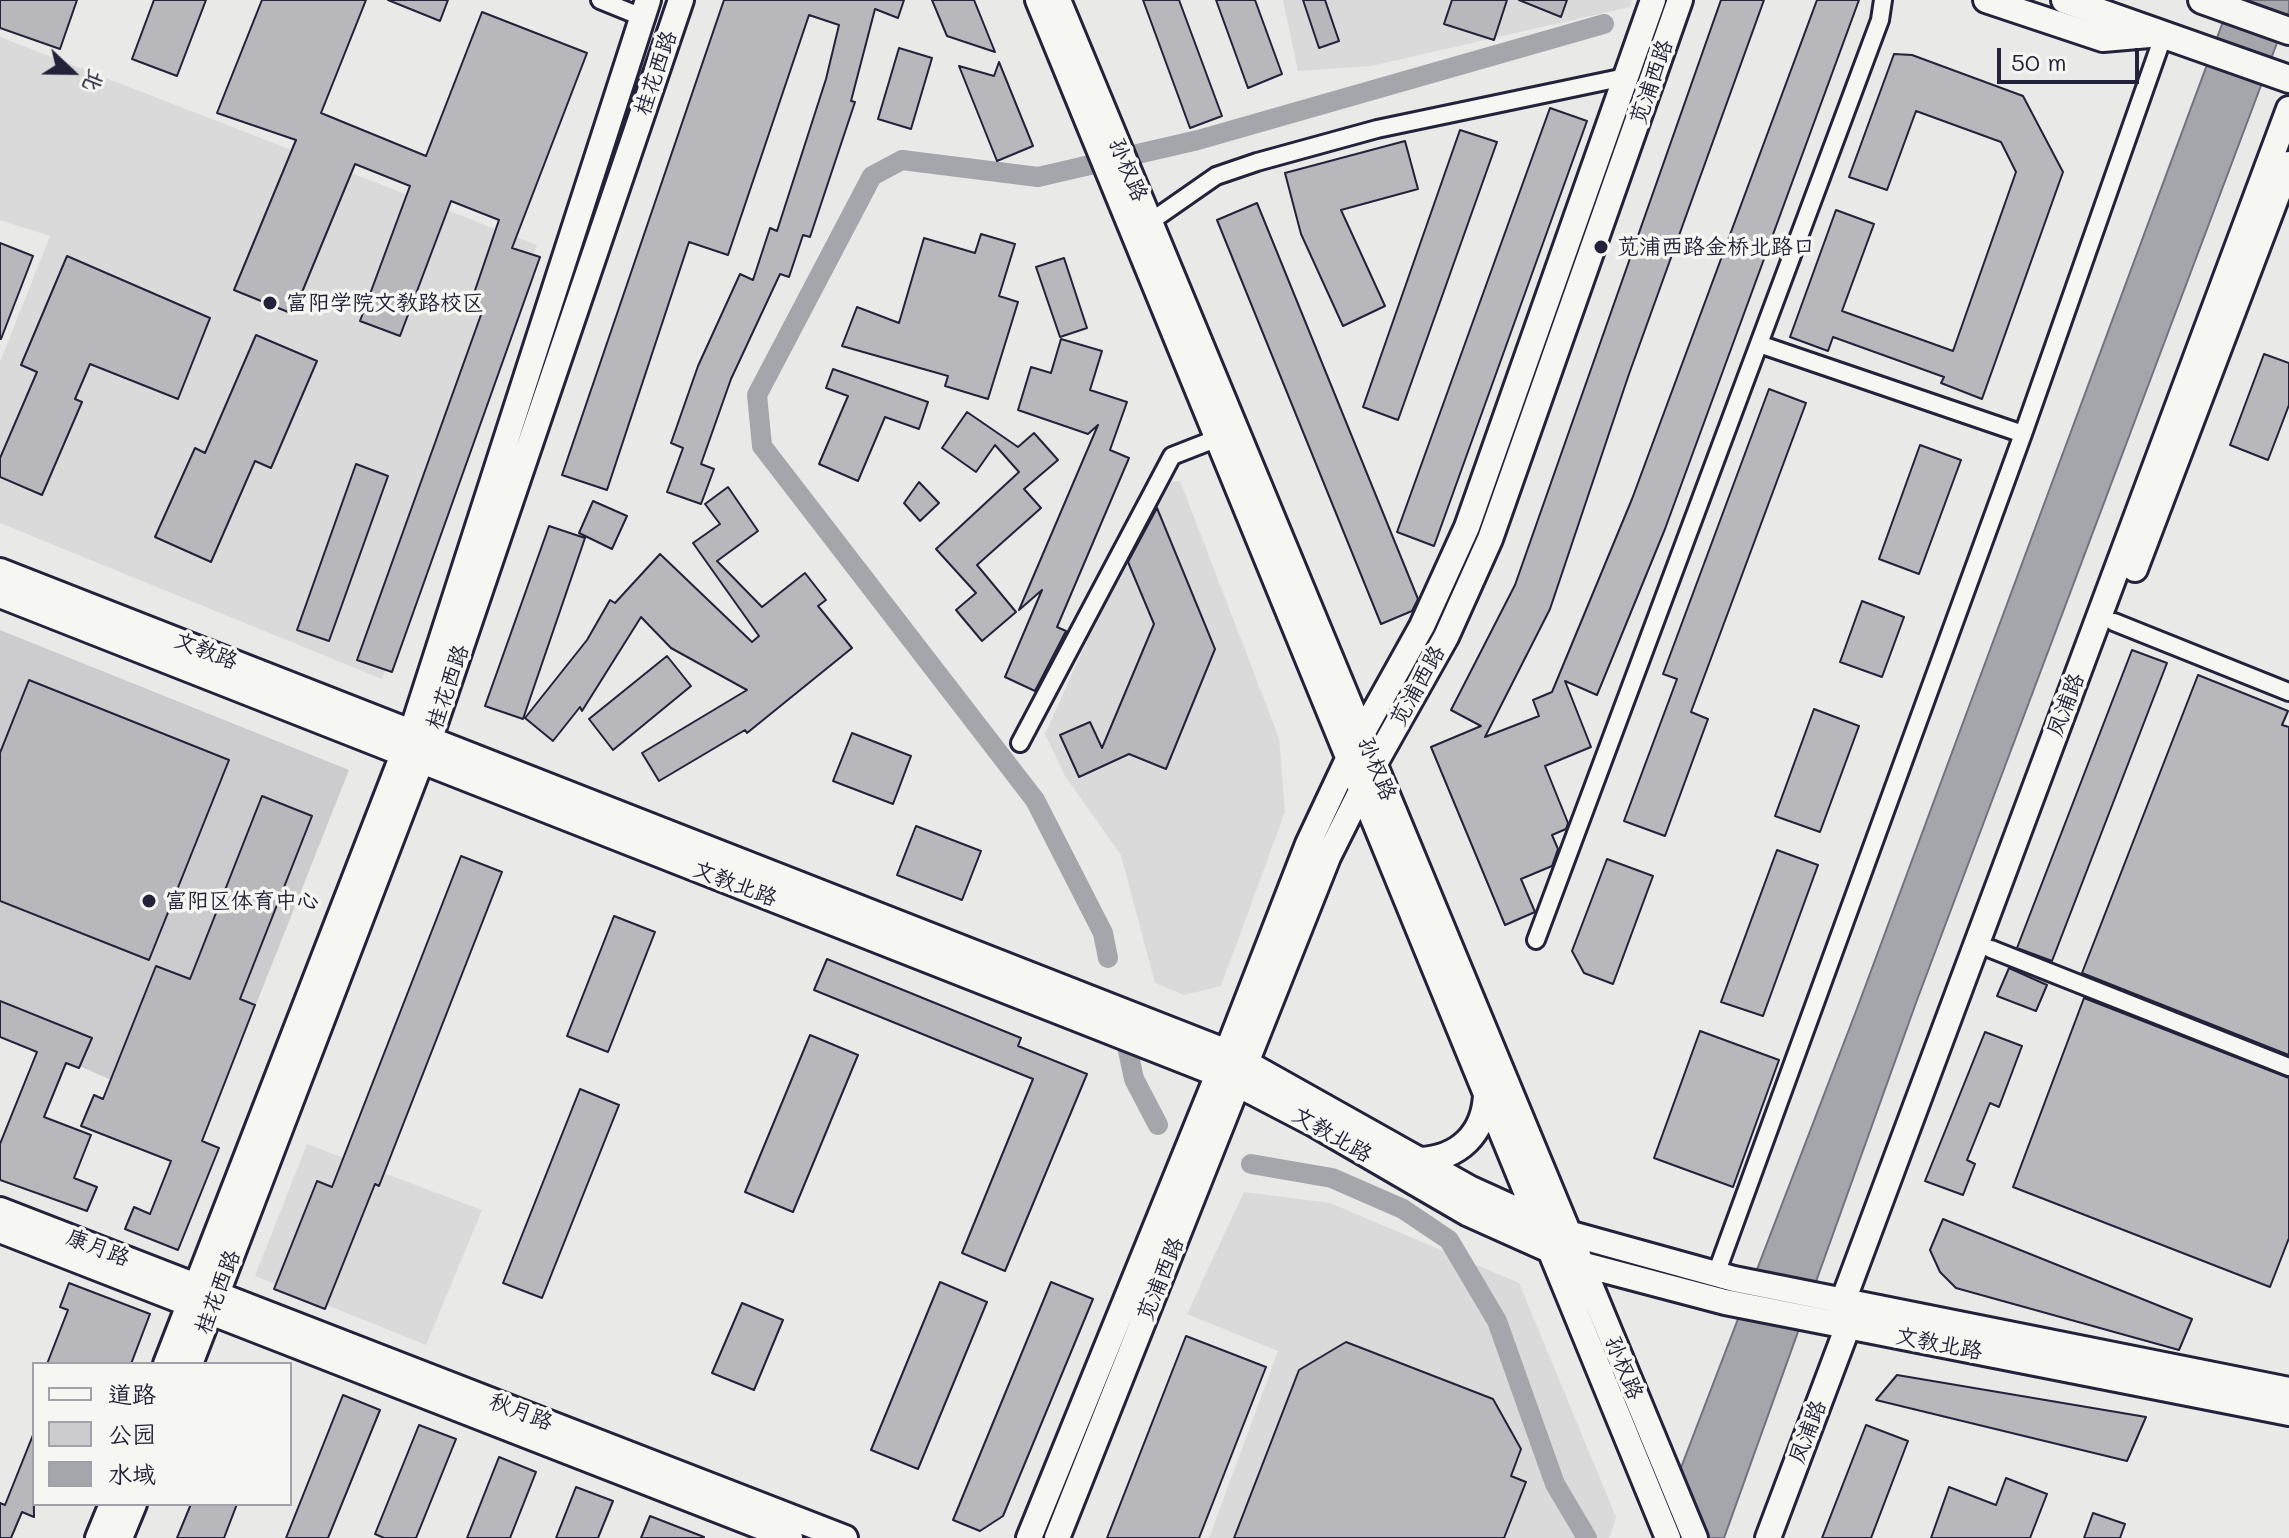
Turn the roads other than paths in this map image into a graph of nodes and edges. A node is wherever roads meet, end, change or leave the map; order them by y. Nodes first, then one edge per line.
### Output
1 (600, 0) edge
2 (681, 0) edge
3 (1038, 0) edge
4 (1058, 0) edge
5 (1653, 0) edge
6 (1680, 0) edge
7 (1883, 0) edge
8 (1986, 0) edge
9 (2065, 0) edge
10 (2205, 1) edge
11 (645, 8) edge
12 (2289, 31) edge
13 (2164, 34) junction
14 (2282, 76) edge
15 (1625, 77) junction
16 (2289, 109) edge
17 (1105, 139) junction
18 (2289, 164) edge
19 (1132, 202) junction
20 (1150, 222) junction
21 (1759, 344) junction
22 (2023, 434) junction
23 (1218, 438) junction
24 (0, 571) edge
25 (0, 595) edge
26 (2114, 622) junction
27 (2289, 692) edge
28 (1362, 733) junction
29 (421, 734) junction
30 (1020, 743) dead end
31 (1349, 757) junction
32 (412, 758) junction
33 (1374, 765) junction
34 (1361, 791) junction
35 (1536, 940) dead end
36 (1991, 949) junction
37 (1076, 1005) junction
38 (2289, 1067) edge
39 (1233, 1068) junction
40 (1486, 1092) junction
41 (1420, 1160) junction
42 (0, 1210) edge
43 (1540, 1222) junction
44 (0, 1230) edge
45 (1568, 1233) junction
46 (1552, 1254) junction
47 (1581, 1264) junction
48 (1725, 1277) junction
49 (203, 1299) junction
50 (1837, 1309) junction
51 (167, 1362) edge
52 (190, 1362) edge
53 (2289, 1390) edge
54 (2289, 1413) edge
55 (111, 1506) edge
56 (133, 1506) edge
57 (98, 1538) edge
58 (120, 1538) edge
59 (790, 1538) edge
60 (845, 1538) edge
61 (1029, 1538) edge
62 (1057, 1538) edge
63 (1668, 1538) edge
64 (1695, 1538) edge
65 (1768, 1538) edge

1 - 11 street
2 - 29 street, 桂花西路
3 - 17 street, 孙权路
4 - 17 street, 孙权路
5 - 15 street, 苋浦西路
6 - 33 street, 苋浦西路
7 - 21 street
8 - 13 street
9 - 13 main road
10 - 12 main road
11 - 29 street, 桂花西路
13 - 14 main road
13 - 22 street
15 - 20 street
15 - 28 street, 苋浦西路
16 - 50 street, 凤浦路
17 - 19 street, 孙权路
18 - 26 street, 凤浦路
19 - 20 street, 孙权路
19 - 23 street, 孙权路
20 - 28 street, 孙权路
21 - 22 street
21 - 35 street
22 - 48 street
23 - 30 street
23 - 31 street, 孙权路
24 - 29 street, 文教路
25 - 32 street, 文教路
26 - 27 street
26 - 36 street, 凤浦路
28 - 31 street, 苋浦西路
28 - 33 street, 孙权路
29 - 32 street, 桂花西路
29 - 37 street, 文教北路
31 - 34 street, 孙权路
31 - 39 street, 苋浦西路
32 - 37 street, 文教北路
32 - 49 street, 桂花西路
33 - 34 street, 苋浦西路
33 - 45 street, 孙权路
34 - 39 street, 苋浦西路
34 - 40 street, 孙权路
36 - 38 street
36 - 50 street, 凤浦路
37 - 39 street, 文教北路
39 - 41 street, 文教北路
39 - 46 street, 文教北路
39 - 61 street, 苋浦西路
39 - 62 street, 苋浦西路
40 - 41 street
40 - 43 street, 孙权路
41 - 43 street, 文教北路
42 - 49 street, 康月路
43 - 45 street, 文教北路
43 - 46 street, 孙权路
44 - 49 street, 康月路
45 - 47 street, 孙权路
45 - 48 street, 文教北路
46 - 47 street, 文教北路
46 - 63 street, 孙权路
47 - 50 street, 文教北路
47 - 64 street, 孙权路
48 - 50 street, 文教北路
49 - 51 street, 桂花西路
49 - 52 street, 桂花西路
49 - 59 street, 秋月路
49 - 60 street, 秋月路
50 - 53 street, 文教北路
50 - 54 street, 文教北路
50 - 65 street, 凤浦路
55 - 57 street
56 - 58 street

